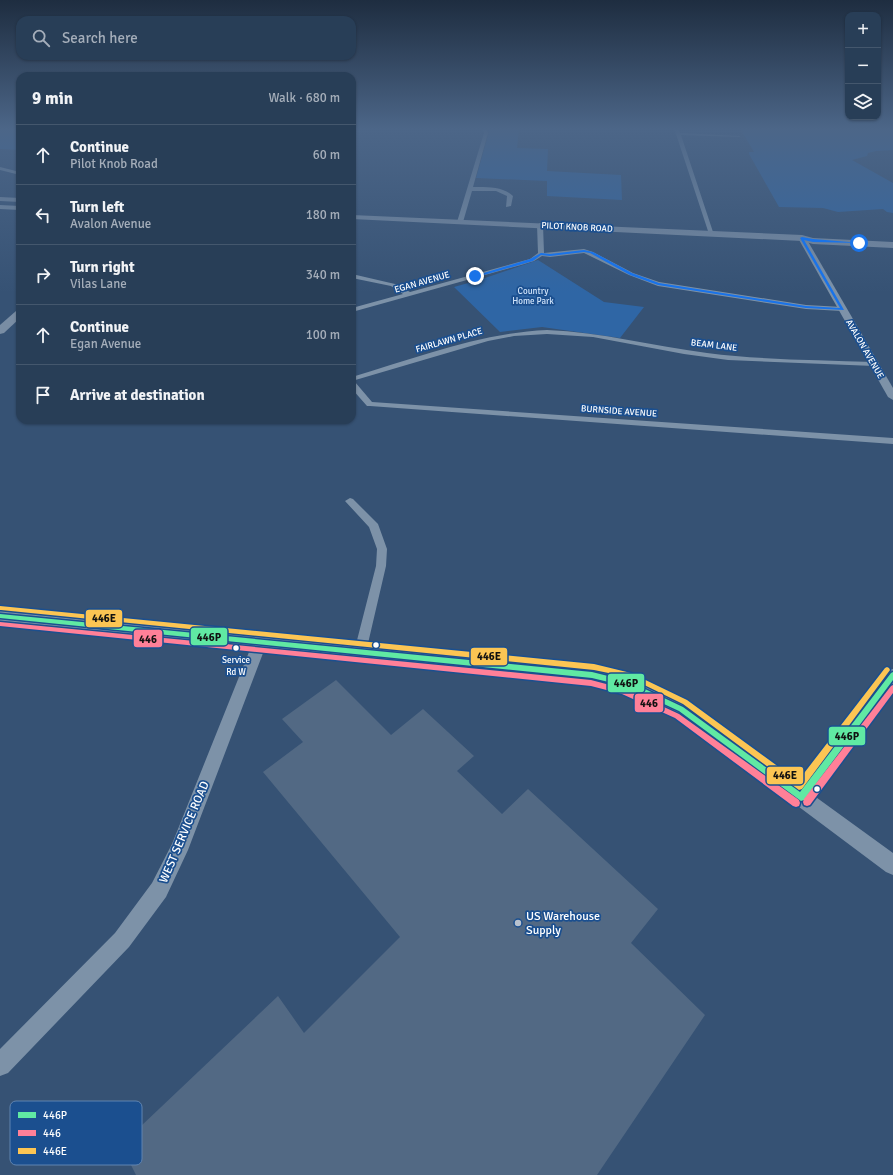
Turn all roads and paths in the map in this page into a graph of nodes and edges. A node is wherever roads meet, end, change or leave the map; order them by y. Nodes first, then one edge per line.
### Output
1 (472, 183) edge
2 (695, 183) edge
3 (470, 189) junction
4 (0, 199) edge
5 (16, 200) edge
6 (508, 206) dead end
7 (0, 207) edge
8 (16, 208) edge
9 (356, 216) edge
10 (460, 222) junction
11 (540, 225) junction
12 (712, 234) junction
13 (802, 238) junction
14 (893, 240) edge
15 (857, 241) junction
16 (893, 245) edge
17 (541, 254) junction
18 (356, 277) edge
19 (410, 295) junction
20 (356, 309) edge
21 (842, 309) junction
22 (16, 317) edge
23 (0, 331) edge
24 (554, 331) joint
25 (874, 364) junction
26 (356, 378) edge
27 (356, 388) edge
28 (893, 397) edge
29 (893, 441) edge
30 (350, 501) dead end
31 (0, 616) edge
32 (260, 642) junction
33 (360, 652) junction
34 (893, 675) edge
35 (801, 797) junction
36 (893, 866) edge
37 (0, 1065) edge

1 - 3 street
2 - 12 street
3 - 6 street
3 - 10 street
4 - 5 main road
7 - 8 street
9 - 10 main road, PILOT KNOB ROAD
10 - 11 main road, PILOT KNOB ROAD
11 - 12 main road, PILOT KNOB ROAD
11 - 17 street
12 - 13 main road, PILOT KNOB ROAD
13 - 15 main road, PILOT KNOB ROAD
13 - 21 street, AVALON AVENUE
14 - 15 main road, PILOT KNOB ROAD
15 - 16 main road, PILOT KNOB ROAD
17 - 19 street, EGAN AVENUE
17 - 21 street
18 - 19 street
19 - 20 street, EGAN AVENUE
21 - 25 street, AVALON AVENUE
22 - 23 main road
24 - 25 street, BEAM LANE
24 - 26 street, FAIRLAWN PLACE
25 - 28 street, AVALON AVENUE
27 - 29 street, BURNSIDE AVENUE
30 - 33 street
31 - 32 street
32 - 33 street
32 - 37 street, WEST SERVICE ROAD
33 - 35 street
34 - 35 street
35 - 36 street

